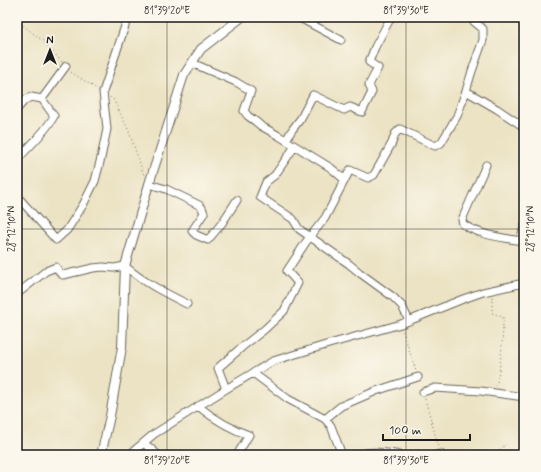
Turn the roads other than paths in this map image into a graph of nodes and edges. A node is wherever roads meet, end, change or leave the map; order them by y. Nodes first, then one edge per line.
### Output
1 (128, 17) edge
2 (242, 17) edge
3 (298, 17) edge
4 (390, 17) edge
5 (471, 17) edge
6 (341, 40) dead end
7 (192, 62) junction
8 (66, 66) road end
9 (466, 91) junction
10 (42, 99) junction
11 (20, 101) edge
12 (17, 109) edge
13 (524, 126) edge
14 (286, 140) junction
15 (295, 146) junction
16 (17, 160) edge
17 (486, 165) dead end
18 (345, 180) junction
19 (148, 186) junction
20 (17, 196) edge
21 (237, 200) dead end
22 (524, 227) edge
23 (310, 237) junction
24 (522, 242) edge
25 (125, 266) junction
26 (524, 283) edge
27 (17, 294) edge
28 (187, 304) dead end
29 (409, 321) junction
30 (252, 373) junction
31 (418, 377) dead end
32 (226, 389) junction
33 (423, 392) dead end
34 (524, 397) edge
35 (198, 406) junction
36 (325, 419) junction
37 (144, 443) junction
38 (101, 455) edge
39 (129, 455) edge
40 (158, 455) edge
41 (237, 455) edge
42 (342, 455) edge
43 (359, 455) edge
44 (400, 455) edge

1 - 20 street
2 - 7 street
3 - 6 street
4 - 14 street
5 - 9 street
7 - 14 street
7 - 19 street
8 - 10 street
9 - 13 street
9 - 18 street
10 - 11 street
10 - 16 street
11 - 12 street
14 - 15 street
15 - 18 street
15 - 23 street
17 - 24 street
18 - 23 street
19 - 21 street
19 - 25 street
22 - 24 street
23 - 29 street
23 - 32 street
25 - 27 street
25 - 28 street
25 - 38 street
26 - 29 street
29 - 30 street
30 - 32 street
30 - 36 street
31 - 36 street
32 - 35 street
33 - 34 street
35 - 37 street
35 - 41 street
36 - 42 street
37 - 39 street
37 - 40 street
43 - 44 street

